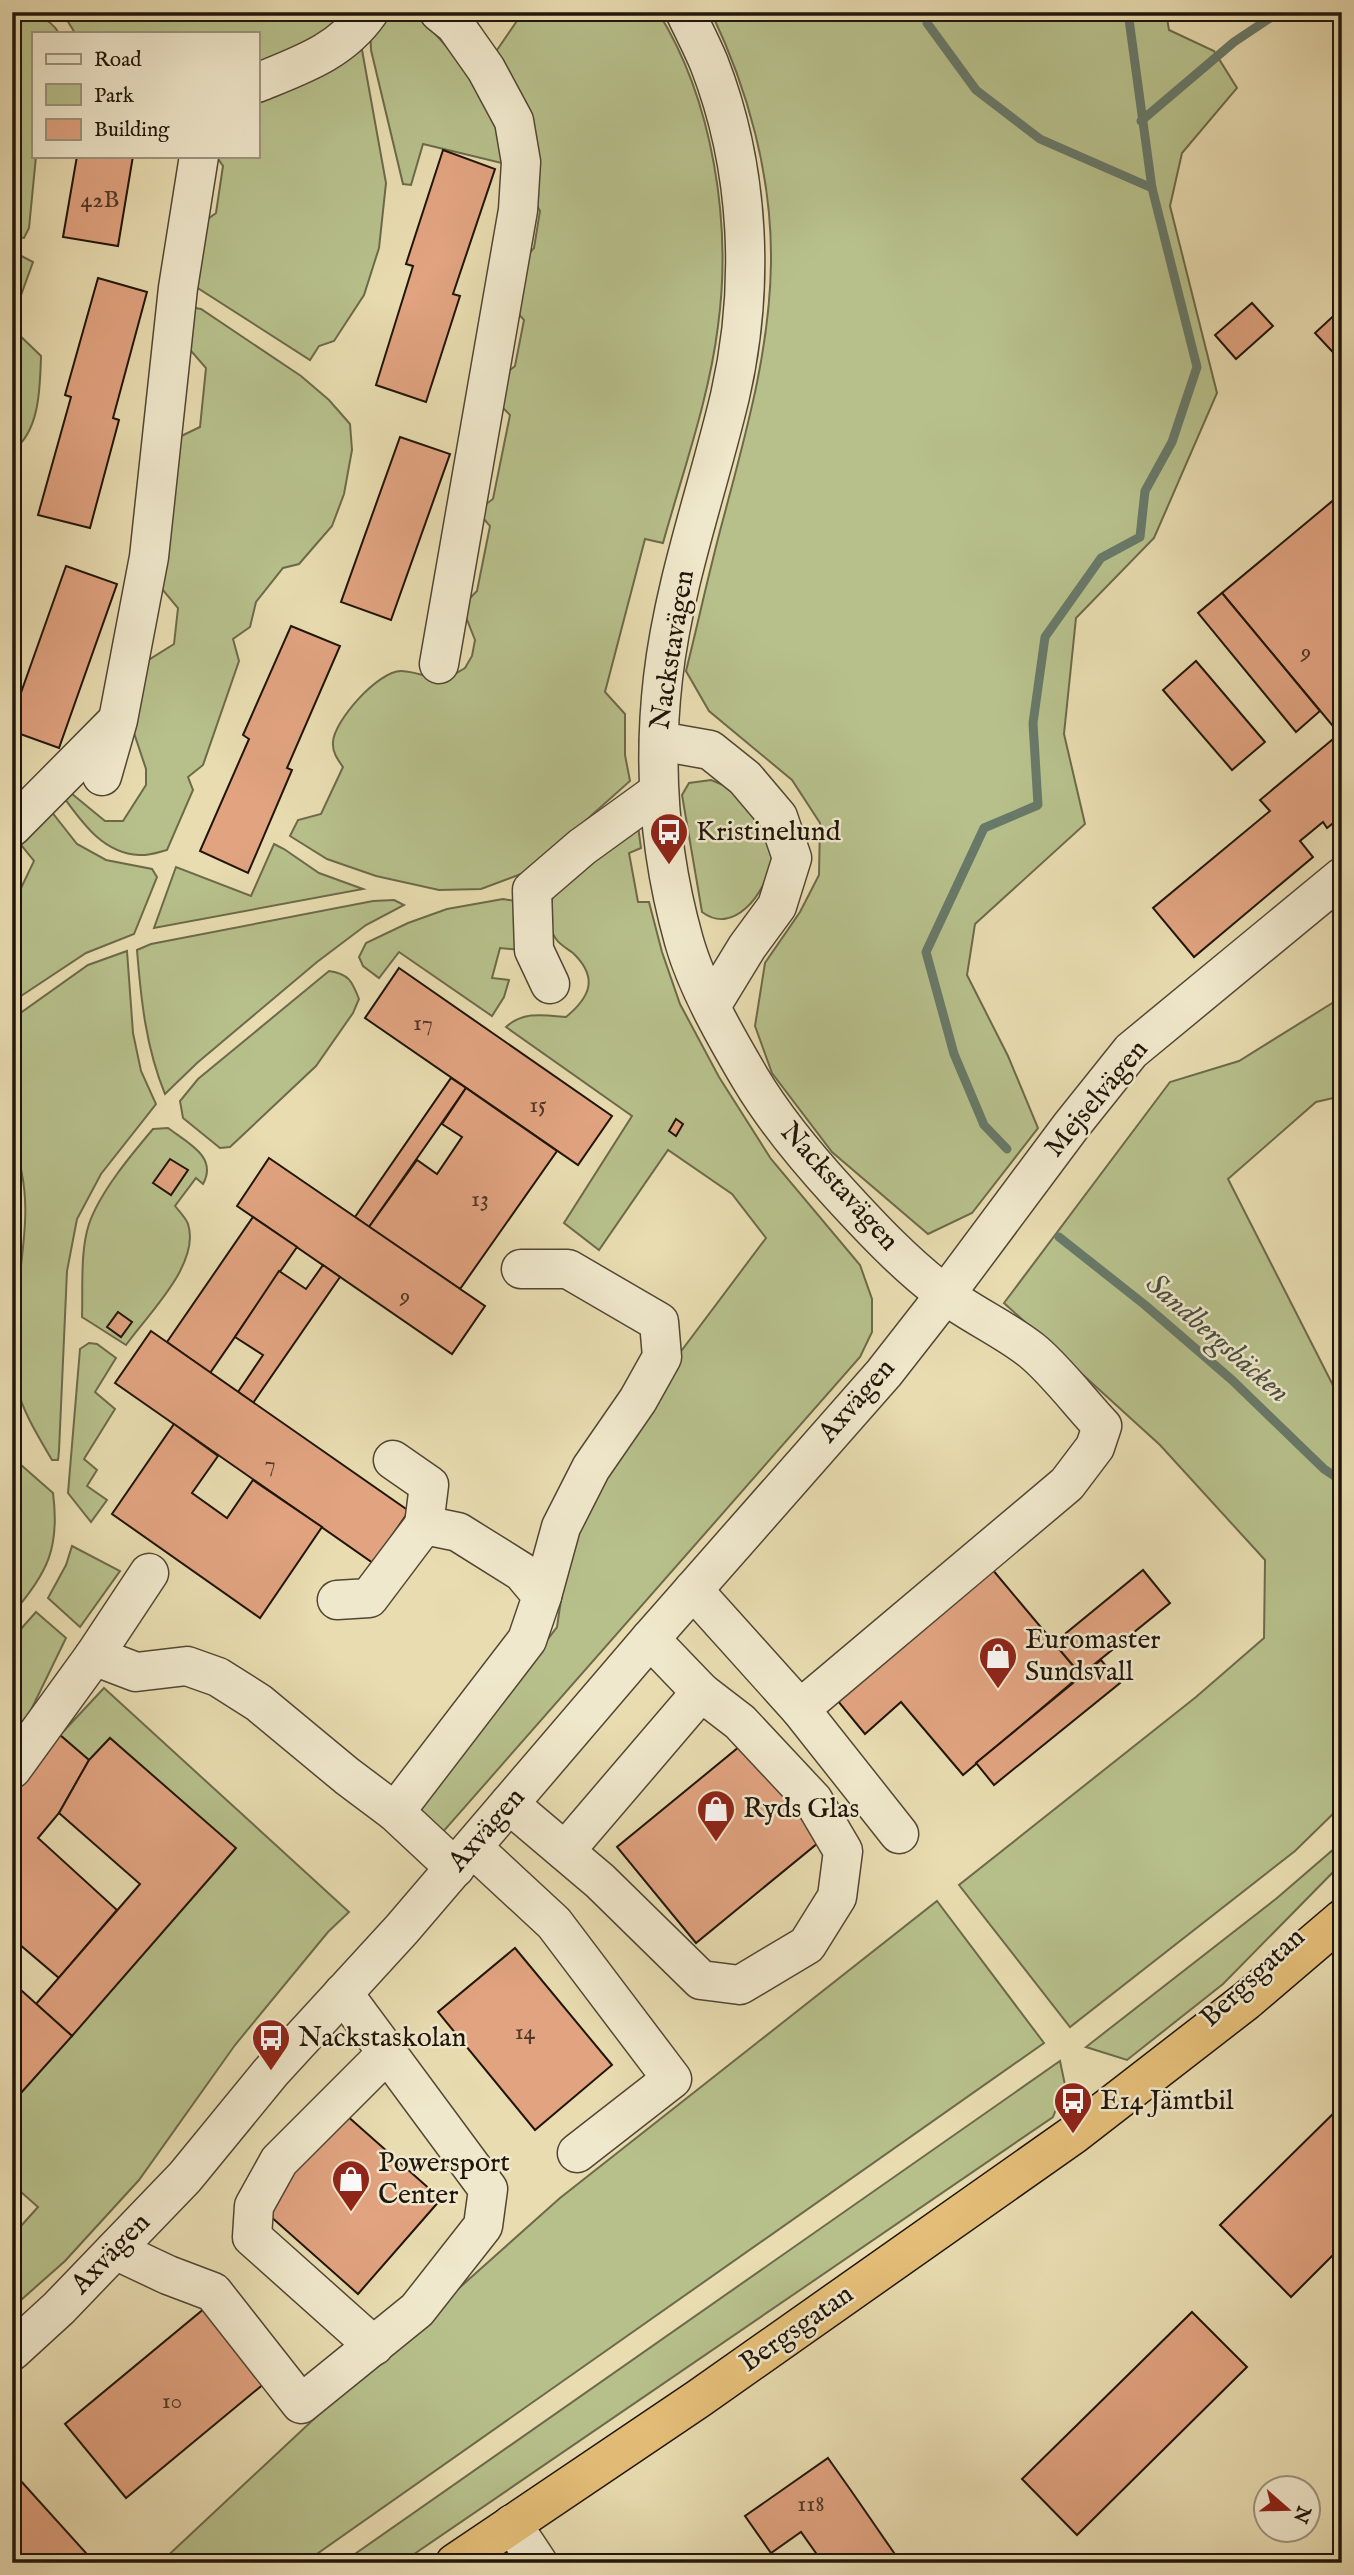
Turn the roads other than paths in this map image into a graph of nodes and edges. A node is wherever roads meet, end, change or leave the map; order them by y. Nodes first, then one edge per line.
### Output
1 (369, 12) edge
2 (439, 12) edge
3 (685, 12) edge
4 (259, 82) edge
5 (199, 158) edge
6 (439, 664) dead end
7 (118, 720) junction
8 (659, 741) junction
9 (102, 776) dead end
10 (657, 792) junction
11 (12, 827) edge
12 (1342, 877) edge
13 (550, 984) dead end
14 (711, 1006) junction
15 (521, 1269) dead end
16 (945, 1295) junction
17 (393, 1460) dead end
18 (424, 1525) junction
19 (149, 1573) dead end
20 (693, 1590) junction
21 (542, 1596) junction
22 (337, 1600) dead end
23 (650, 1639) junction
24 (94, 1656) junction
25 (701, 1692) junction
26 (800, 1709) junction
27 (12, 1769) edge
28 (509, 1804) junction
29 (396, 1812) junction
30 (899, 1834) dead end
31 (565, 1851) junction
32 (464, 1858) junction
33 (1342, 1895) edge
34 (1342, 1919) edge
35 (343, 1993) junction
36 (387, 2052) junction
37 (1134, 2089) junction
38 (576, 2153) dead end
39 (115, 2250) junction
40 (374, 2346) junction
41 (12, 2351) edge
42 (512, 2524) junction
43 (455, 2563) edge
44 (538, 2563) edge

1 - 4 street
2 - 6 street
3 - 8 street, Nackstavägen
5 - 7 street
7 - 9 street
7 - 11 street
8 - 10 street, Nackstavägen
8 - 14 street
10 - 13 street
10 - 14 street, Nackstavägen
12 - 16 street, Mejselvägen
14 - 16 street, Nackstavägen
15 - 21 street
16 - 20 street, Axvägen
16 - 26 street, Nackstavägen
17 - 18 street
18 - 21 street
18 - 22 street
19 - 24 street
20 - 23 street, Axvägen
20 - 26 street
21 - 29 street
23 - 25 street
23 - 28 street, Axvägen
24 - 27 street
24 - 29 street
25 - 31 street
25 - 31 street
26 - 30 street
28 - 31 street
28 - 32 street, Axvägen
29 - 32 street
32 - 35 street, Axvägen
32 - 38 street
33 - 37 highway, Bergsgatan
34 - 37 highway, Bergsgatan
35 - 36 street
35 - 39 street, Axvägen
36 - 40 street
36 - 40 street
37 - 42 highway, Bergsgatan
39 - 40 street
39 - 41 street, Axvägen
42 - 43 highway, Bergsgatan
42 - 44 street

